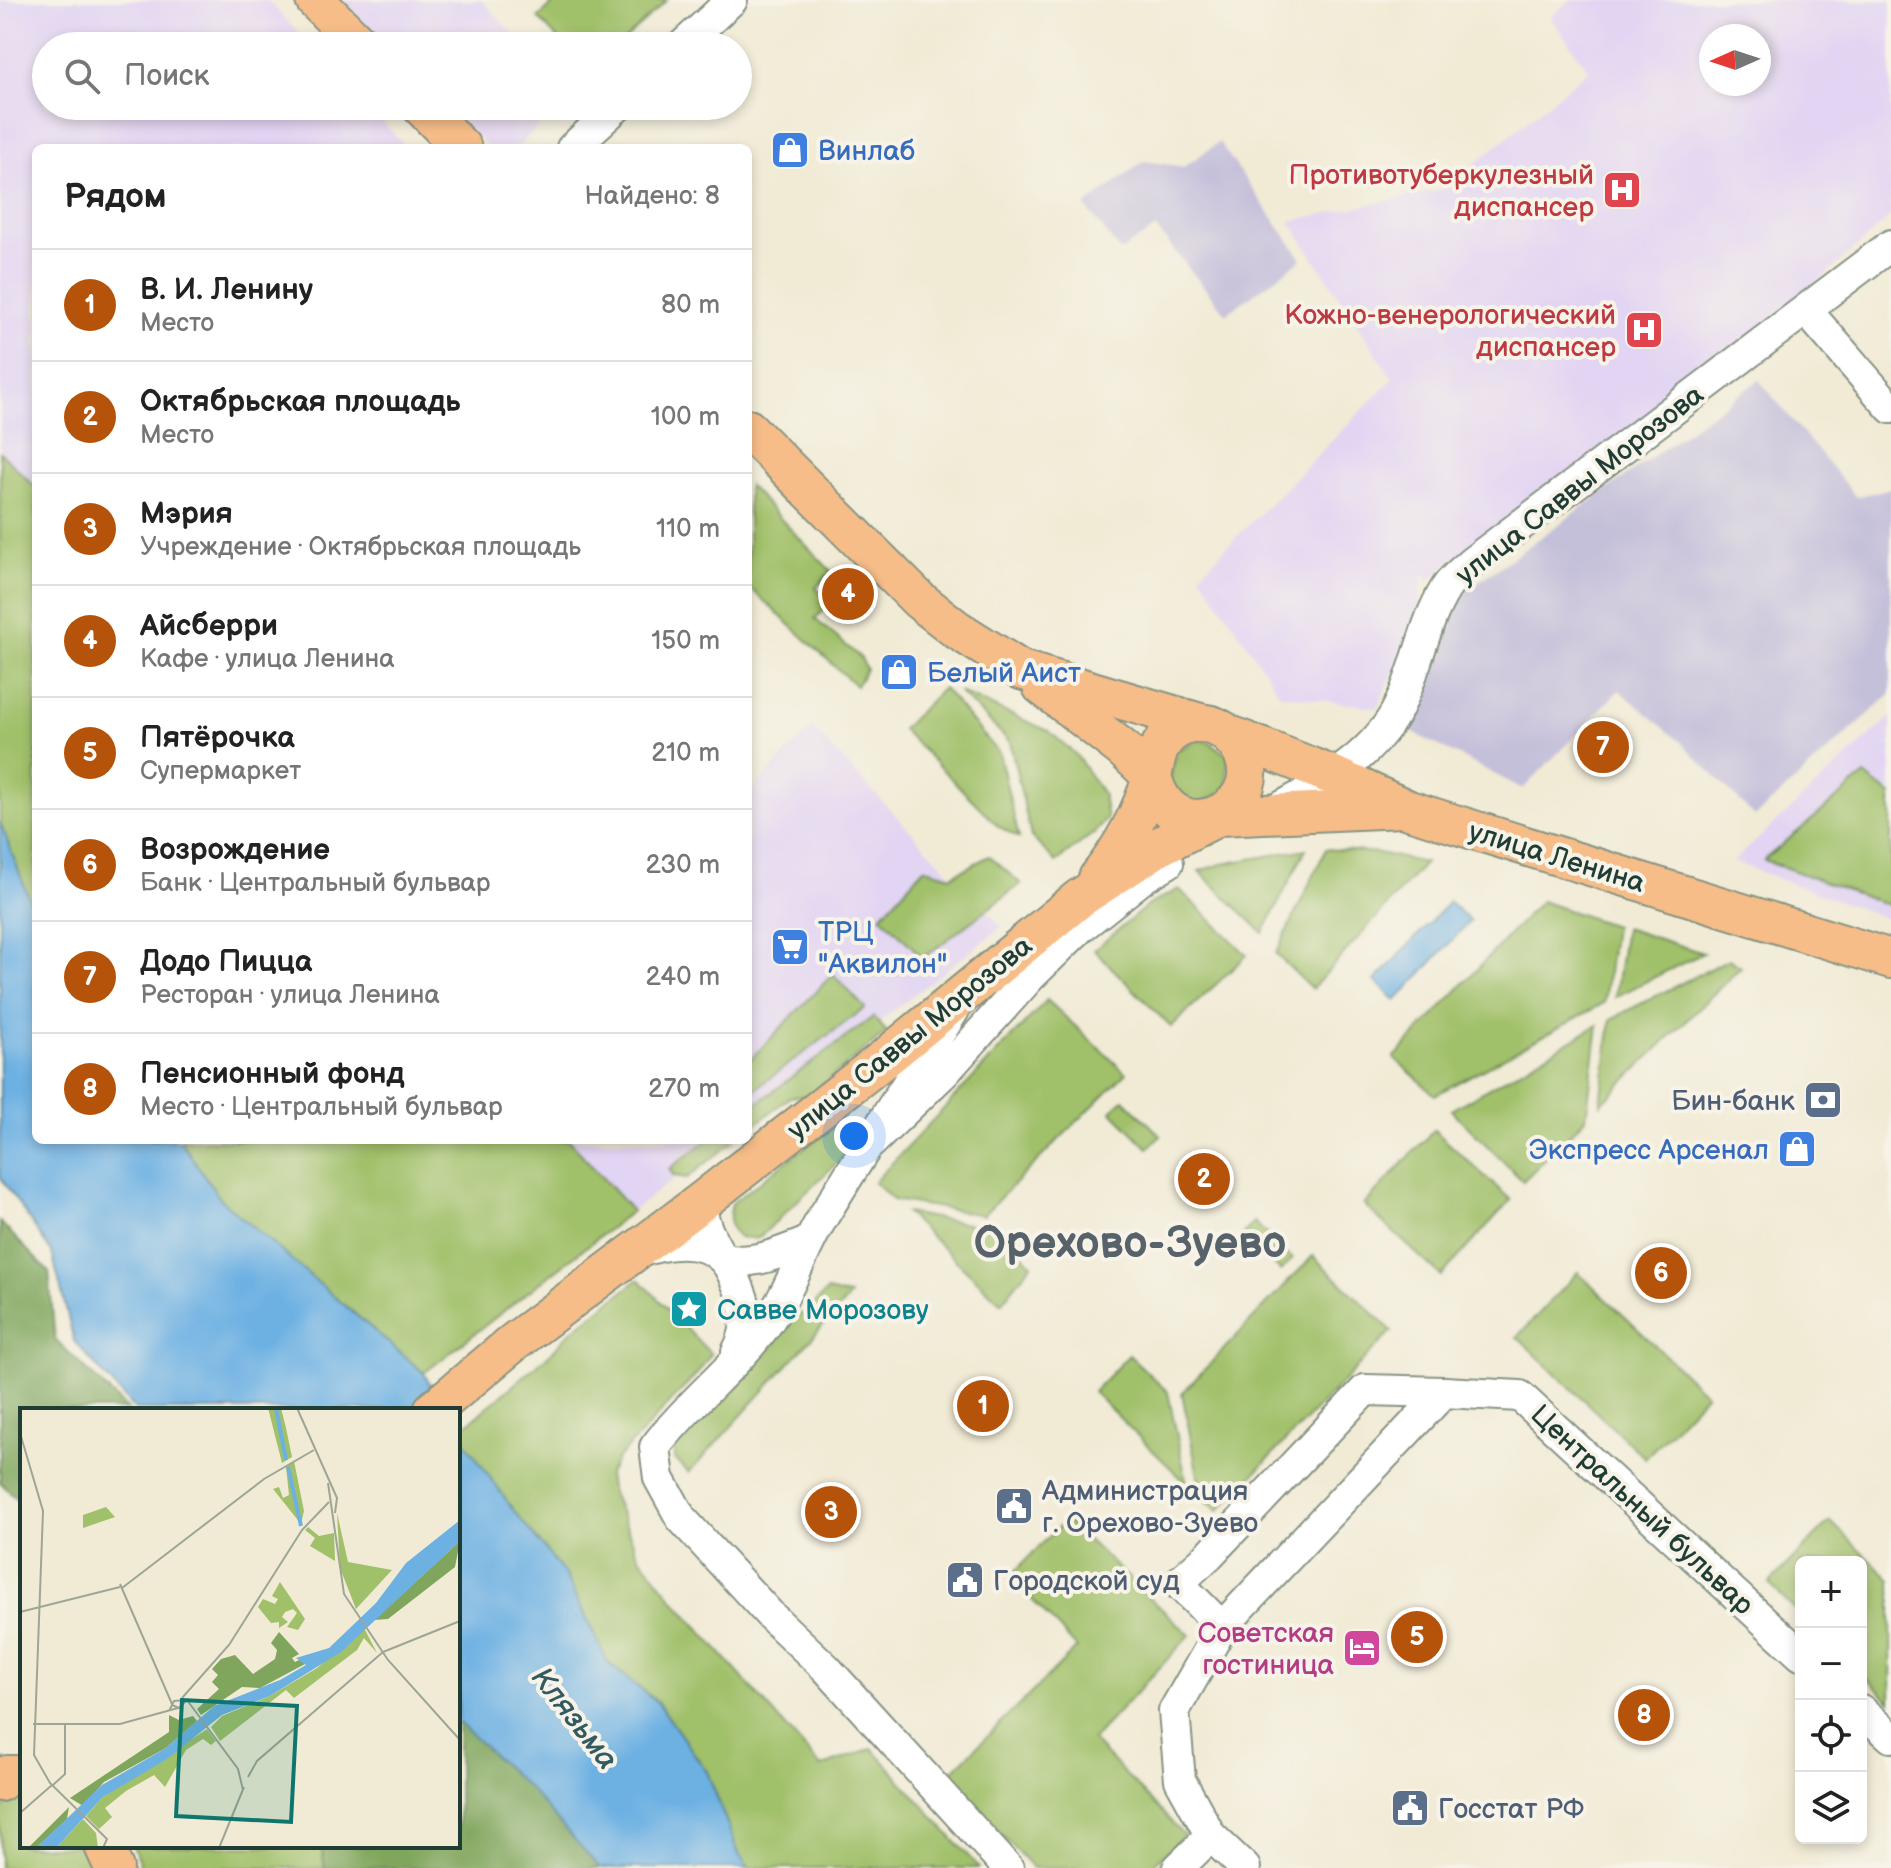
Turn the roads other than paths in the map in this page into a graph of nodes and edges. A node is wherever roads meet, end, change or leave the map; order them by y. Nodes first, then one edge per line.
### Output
1 (315, 0) edge
2 (732, 0) edge
3 (347, 32) edge
4 (697, 32) edge
5 (435, 120) edge
6 (603, 120) edge
7 (458, 144) edge
8 (576, 144) edge
9 (1891, 245) edge
10 (1807, 311) junction
11 (1891, 408) edge
12 (752, 433) edge
13 (1021, 670) junction
14 (1215, 729) junction
15 (1152, 776) junction
16 (1334, 776) junction
17 (1403, 808) junction
18 (1269, 813) junction
19 (1219, 816) junction
20 (1091, 904) junction
21 (1891, 959) edge
22 (963, 994) junction
23 (868, 1146) junction
24 (701, 1202) junction
25 (808, 1242) junction
26 (722, 1258) junction
27 (620, 1261) junction
28 (729, 1367) junction
29 (1444, 1392) junction
30 (435, 1408) edge
31 (1222, 1627) junction
32 (1795, 1649) edge
33 (1867, 1715) edge
34 (1891, 1737) edge
35 (1211, 1836) junction
36 (105, 1848) edge
37 (114, 1868) edge
38 (1008, 1868) edge
39 (1178, 1868) edge
40 (1245, 1868) edge

1 - 3 main road
2 - 4 street
5 - 7 main road
6 - 8 street
9 - 10 street, улица Саввы Морозова
10 - 11 street
10 - 16 street, улица Саввы Морозова
12 - 13 main road, улица Ленина
13 - 14 main road, улица Ленина
13 - 15 main road
14 - 15 main road
14 - 16 main road, улица Ленина
14 - 19 main road
15 - 19 main road
15 - 20 main road, улица Саввы Морозова
16 - 17 main road, улица Ленина
16 - 18 street, улица Саввы Морозова
17 - 18 main road
17 - 21 main road, улица Ленина
18 - 19 main road
18 - 20 street, улица Саввы Морозова
19 - 20 main road, улица Саввы Морозова
20 - 22 main road, улица Саввы Морозова
20 - 23 street, улица Саввы Морозова
22 - 23 street
22 - 24 main road, улица Саввы Морозова
23 - 25 street
24 - 26 street
24 - 27 main road, улица Саввы Морозова
25 - 26 street
25 - 28 street
26 - 27 street
26 - 28 street
27 - 30 main road, улица Саввы Морозова
28 - 38 street
29 - 31 street
29 - 31 street
29 - 32 street, Центральный бульвар
31 - 35 street
33 - 34 street
35 - 39 street
35 - 40 street
36 - 37 main road

